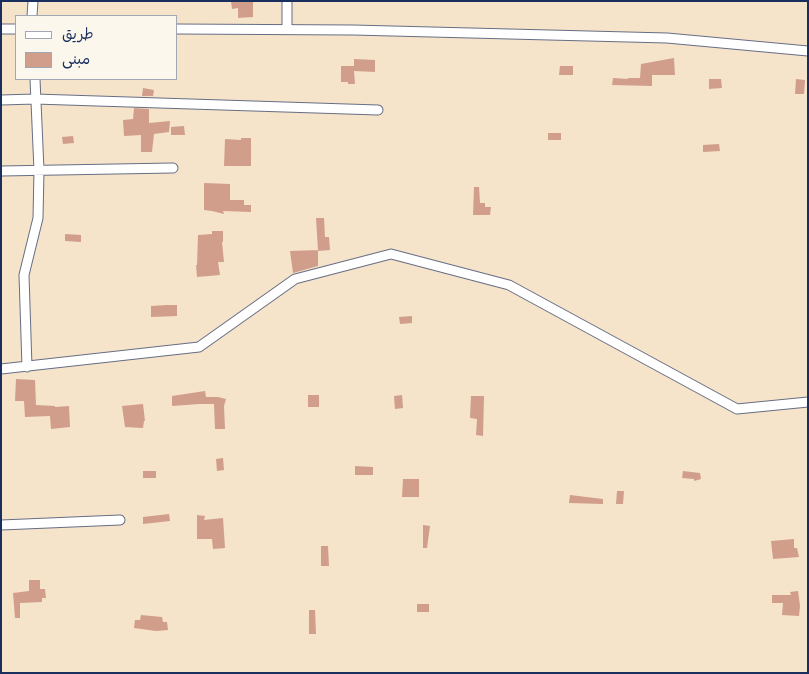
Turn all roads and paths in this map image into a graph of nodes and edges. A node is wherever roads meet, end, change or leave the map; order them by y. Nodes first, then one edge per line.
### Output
1 (33, 1) edge
2 (287, 1) edge
3 (32, 15) edge
4 (1, 29) edge
5 (15, 29) edge
6 (178, 29) edge
7 (287, 30) junction
8 (808, 51) edge
9 (34, 80) edge
10 (35, 99) junction
11 (1, 100) edge
12 (378, 110) dead end
13 (173, 168) dead end
14 (1, 170) edge
15 (38, 170) junction
16 (28, 367) junction
17 (1, 369) edge
18 (808, 402) edge
19 (120, 520) dead end
20 (1, 525) edge

1 - 3 street
2 - 7 street
4 - 5 street
6 - 7 street
7 - 8 street
9 - 10 street
10 - 11 street
10 - 12 street
10 - 15 street
13 - 15 street
14 - 15 street
15 - 16 street
16 - 17 street
16 - 18 street
19 - 20 street

